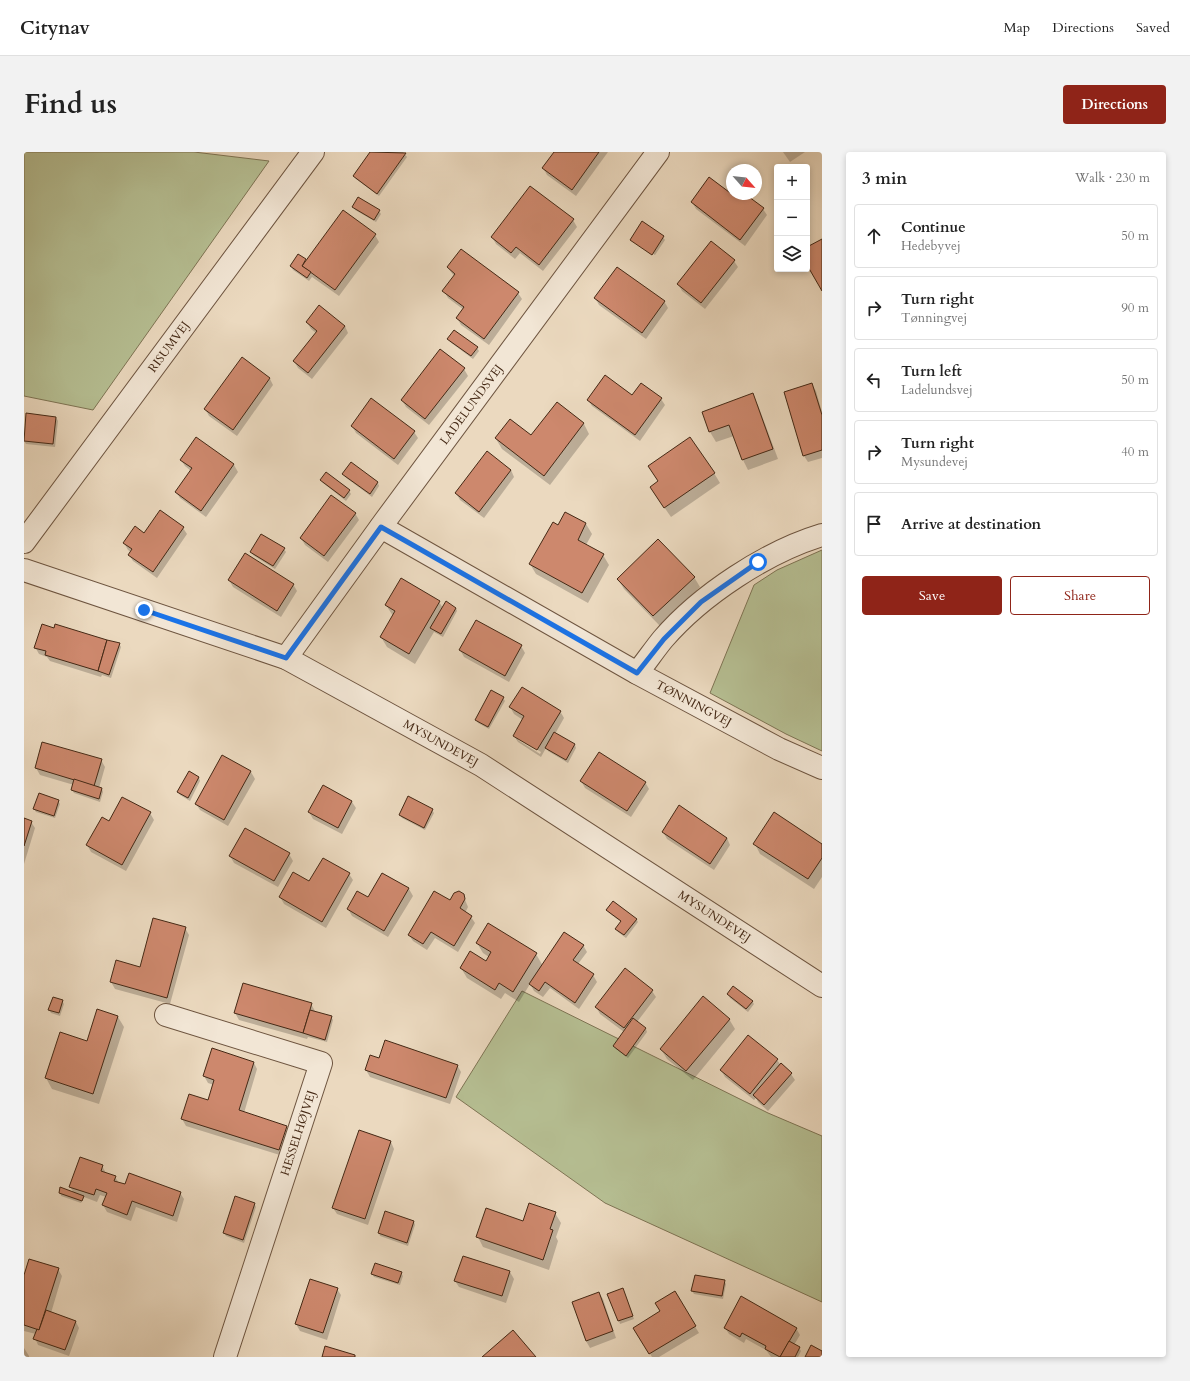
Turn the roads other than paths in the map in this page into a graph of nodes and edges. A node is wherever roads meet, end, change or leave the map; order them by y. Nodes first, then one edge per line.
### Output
1 (313, 152) edge
2 (658, 152) edge
3 (381, 527) junction
4 (822, 535) edge
5 (24, 542) edge
6 (24, 570) edge
7 (286, 658) junction
8 (637, 673) junction
9 (822, 768) edge
10 (822, 986) edge
11 (166, 1015) dead end
12 (224, 1357) edge

1 - 5 street, RISUMVEJ
2 - 3 street, LADELUNDSVEJ
3 - 7 street, LADELUNDSVEJ
3 - 8 street, TØNNINGVEJ
4 - 8 street
6 - 7 street, MYSUNDEVEJ
7 - 10 street, MYSUNDEVEJ
8 - 9 street, TØNNINGVEJ
11 - 12 street, HESSELHØJVEJ

